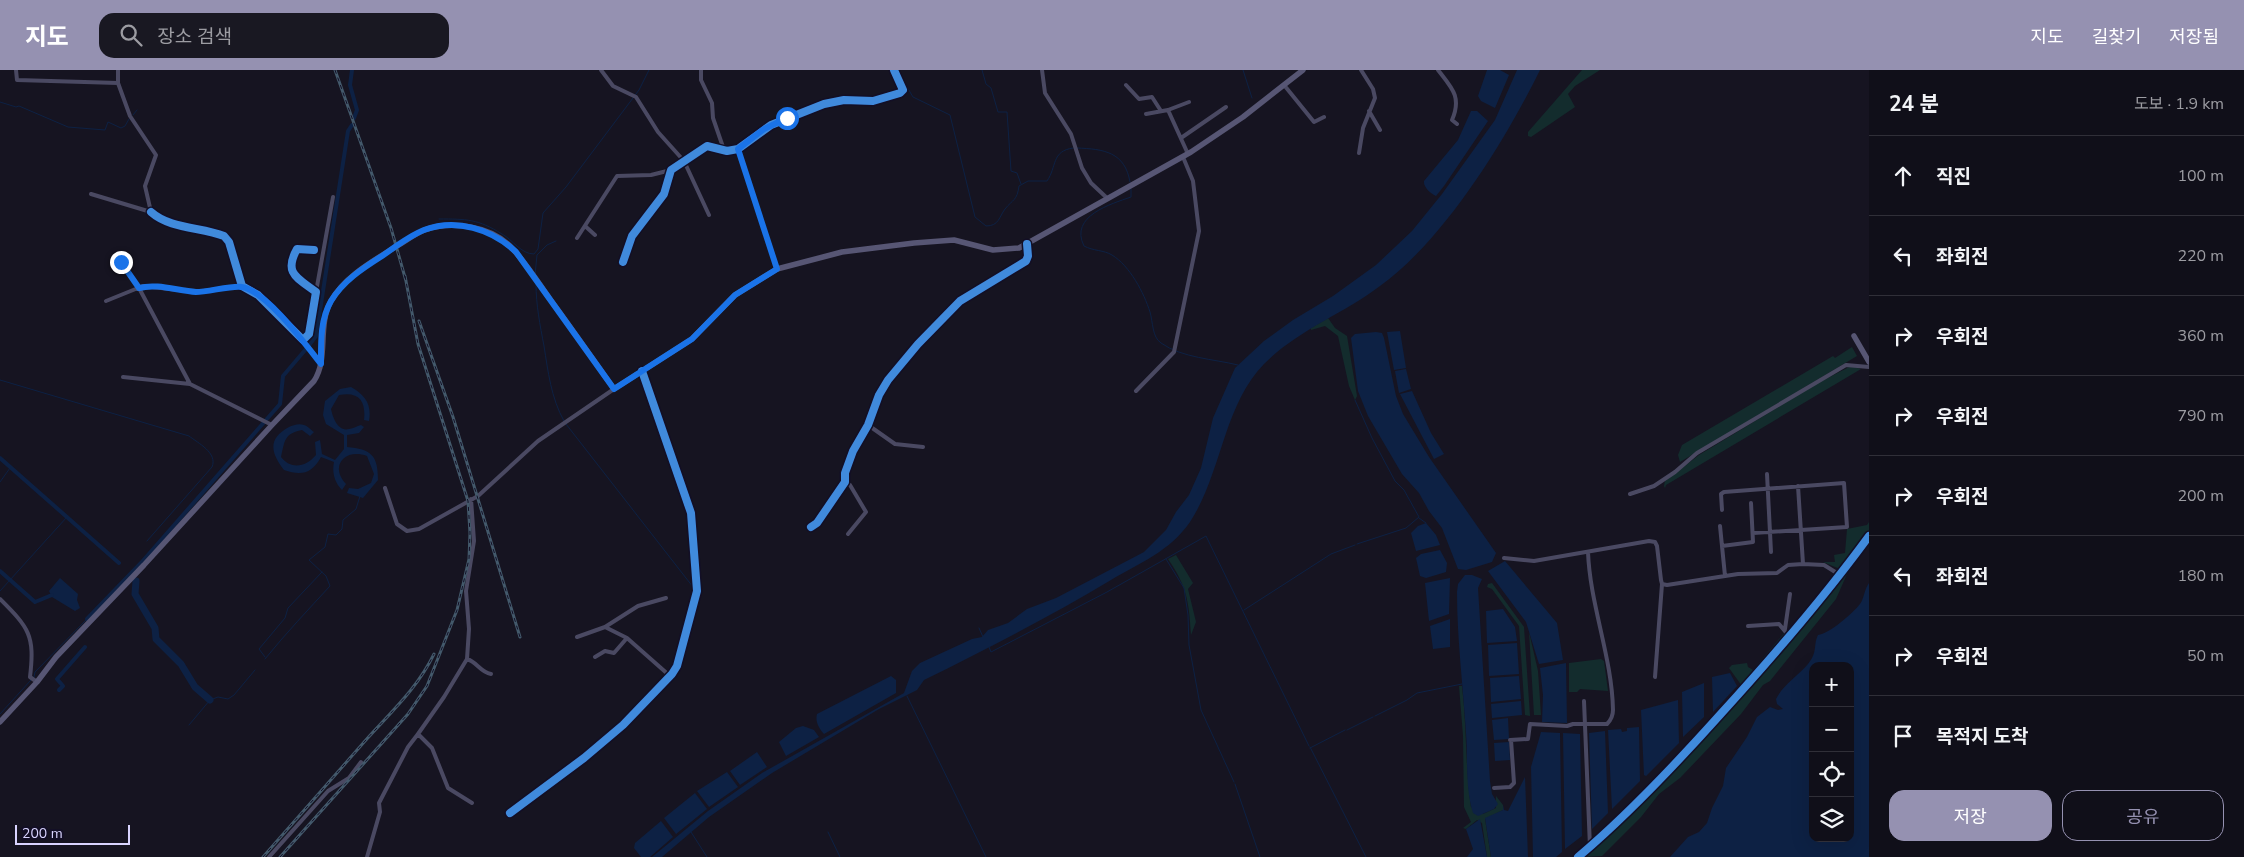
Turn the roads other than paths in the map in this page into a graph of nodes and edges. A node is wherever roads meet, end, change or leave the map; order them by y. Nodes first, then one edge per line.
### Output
1 (16, 70) edge
2 (118, 70) edge
3 (601, 70) edge
4 (701, 70) edge
5 (894, 70) edge
6 (1042, 70) edge
7 (1303, 70) edge
8 (1361, 70) edge
9 (1438, 70) edge
10 (118, 83) junction
11 (1126, 85) dead end
12 (1284, 85) junction
13 (1189, 102) dead end
14 (1226, 107) dead end
15 (1161, 110) junction
16 (1168, 110) junction
17 (1369, 111) junction
18 (1146, 114) dead end
19 (1324, 117) dead end
20 (1457, 124) dead end
21 (1380, 130) dead end
22 (1181, 138) junction
23 (738, 149) junction
24 (724, 150) junction
25 (1359, 153) dead end
26 (1186, 155) junction
27 (684, 161) junction
28 (671, 170) junction
29 (91, 194) dead end
30 (333, 196) dead end
31 (1107, 198) junction
32 (151, 212) junction
33 (708, 215) dead end
34 (585, 226) junction
35 (596, 235) dead end
36 (577, 238) dead end
37 (1027, 244) junction
38 (314, 250) dead end
39 (623, 262) dead end
40 (115, 264) dead end
41 (777, 269) junction
42 (242, 286) junction
43 (139, 288) junction
44 (316, 292) junction
45 (106, 301) dead end
46 (1854, 336) dead end
47 (303, 340) junction
48 (1866, 352) edge
49 (1869, 362) edge
50 (321, 364) junction
51 (1869, 367) edge
52 (642, 371) junction
53 (123, 377) dead end
54 (190, 384) junction
55 (614, 389) junction
56 (1136, 390) dead end
57 (272, 425) junction
58 (868, 425) junction
59 (923, 447) dead end
60 (1767, 474) dead end
61 (845, 482) junction
62 (1798, 486) junction
63 (385, 488) dead end
64 (1768, 489) junction
65 (1630, 494) dead end
66 (471, 499) junction
67 (1751, 502) dead end
68 (1722, 510) dead end
69 (1720, 526) dead end
70 (812, 527) dead end
71 (1800, 530) junction
72 (1771, 532) junction
73 (1754, 533) junction
74 (848, 534) dead end
75 (1869, 536) edge
76 (1722, 546) junction
77 (1588, 552) junction
78 (1771, 552) dead end
79 (1504, 558) dead end
80 (1803, 564) junction
81 (1840, 575) junction
82 (1725, 576) junction
83 (1662, 584) junction
84 (1790, 594) dead end
85 (666, 598) dead end
86 (0, 599) edge
87 (1748, 626) dead end
88 (605, 627) junction
89 (1785, 629) junction
90 (1789, 636) junction
91 (576, 637) dead end
92 (627, 638) junction
93 (596, 657) dead end
94 (468, 659) junction
95 (491, 674) dead end
96 (670, 676) junction
97 (1655, 676) dead end
98 (34, 680) junction
99 (1584, 701) dead end
100 (0, 722) edge
101 (1584, 724) junction
102 (418, 734) junction
103 (361, 762) dead end
104 (1494, 788) dead end
105 (472, 803) dead end
106 (510, 813) dead end
107 (1590, 847) junction
108 (269, 857) edge
109 (367, 857) edge
110 (1578, 857) edge

1 - 10 street
2 - 10 street
3 - 27 street
4 - 24 street
5 - 23 street
6 - 31 street
7 - 12 main road
8 - 17 street
9 - 20 street
10 - 32 street
11 - 15 street
12 - 19 street
12 - 26 main road
13 - 16 street
14 - 22 street
15 - 16 street
15 - 18 street
16 - 22 street
17 - 21 street
17 - 25 street
22 - 26 street
23 - 24 street
23 - 41 street
24 - 27 street
26 - 31 main road
26 - 56 street
27 - 28 street
27 - 33 street
28 - 34 street
28 - 39 street
29 - 32 street
30 - 44 street
31 - 37 main road
32 - 42 street
34 - 35 street
34 - 36 street
37 - 41 main road
37 - 58 street
38 - 44 street
40 - 43 street
41 - 52 main road
42 - 43 street
42 - 47 street
43 - 45 street
43 - 54 street
44 - 47 street
46 - 48 main road
47 - 50 street
48 - 49 main road
50 - 55 main road
50 - 57 main road
51 - 65 street
52 - 55 main road
52 - 96 street
53 - 54 street
54 - 57 street
55 - 66 street
57 - 98 main road
58 - 59 street
58 - 61 street
60 - 64 street
61 - 70 street
61 - 74 street
62 - 64 street
62 - 71 street
62 - 71 street
63 - 66 street
64 - 68 street
64 - 72 street
66 - 94 street
67 - 73 street
69 - 76 street
71 - 72 street
71 - 80 street
72 - 73 street
72 - 78 street
73 - 76 street
75 - 81 main road
76 - 82 street
77 - 79 street
77 - 83 street
77 - 101 street
80 - 81 street
80 - 82 street
81 - 90 main road
82 - 83 street
83 - 97 street
84 - 89 street
85 - 88 street
86 - 98 street
87 - 89 street
88 - 91 street
88 - 92 street
89 - 90 street
90 - 107 main road
92 - 93 street
92 - 96 street
94 - 95 street
94 - 102 street
96 - 106 street
98 - 100 main road
99 - 101 street
101 - 104 street
101 - 107 street
102 - 105 street
102 - 109 street
103 - 108 street
107 - 110 main road

